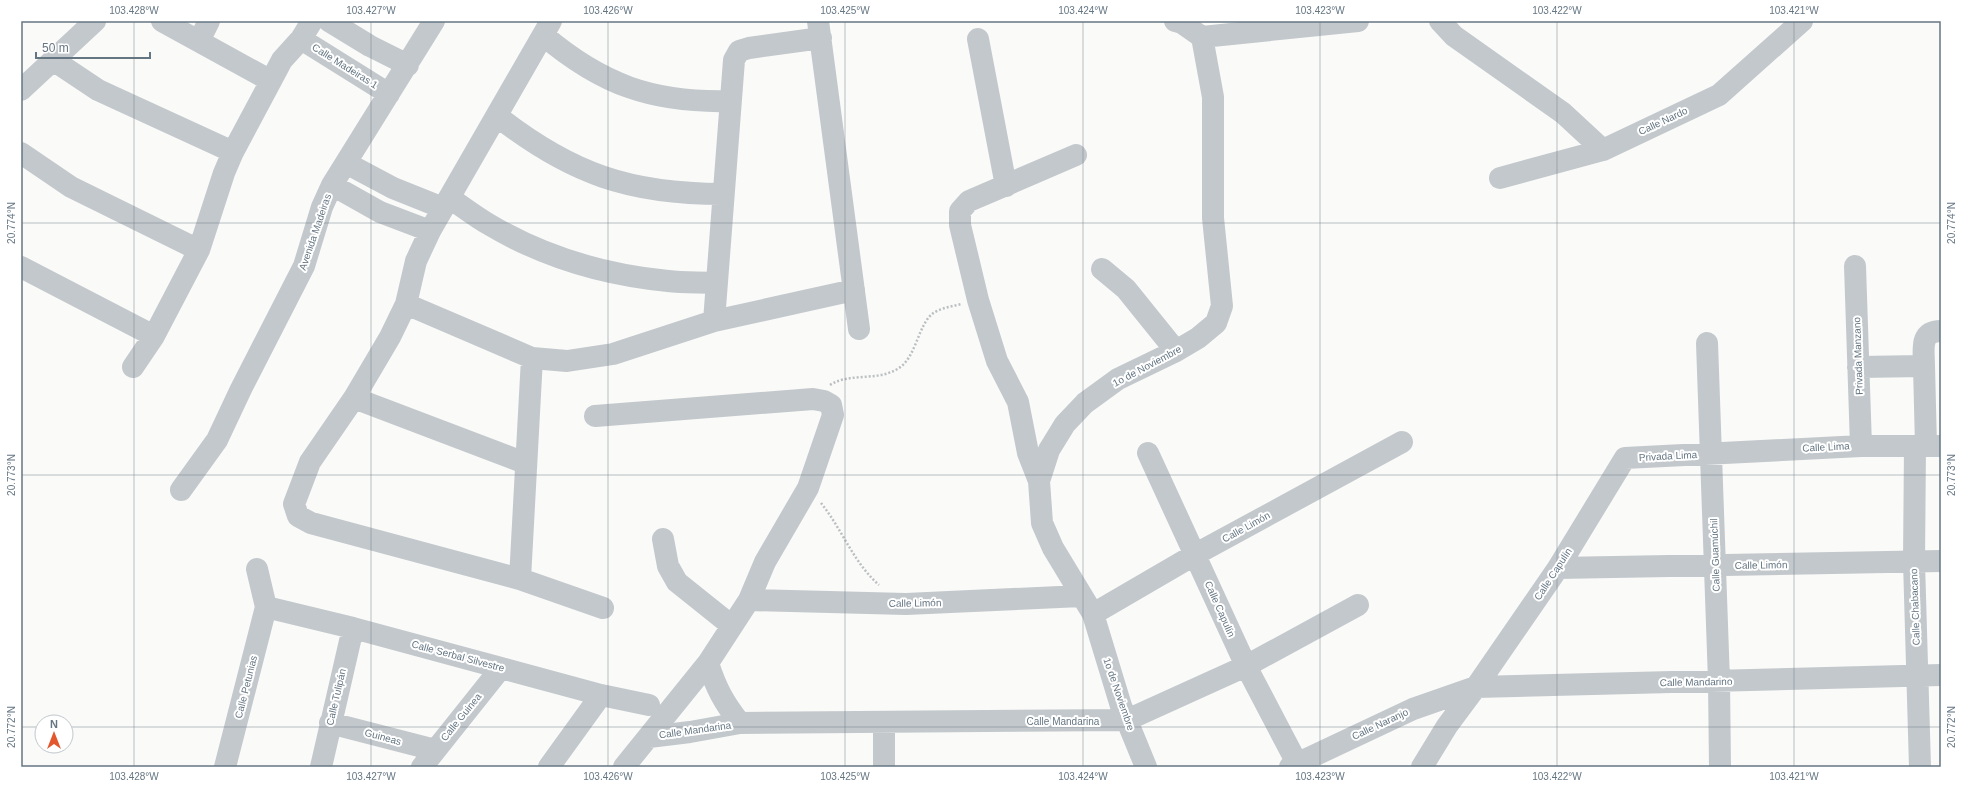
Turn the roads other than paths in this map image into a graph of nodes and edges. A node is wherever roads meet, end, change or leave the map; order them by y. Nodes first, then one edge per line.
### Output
1 (95, 21) edge
2 (162, 21) edge
3 (209, 21) edge
4 (329, 21) edge
5 (434, 21) edge
6 (1175, 21) edge
7 (1358, 21) edge
8 (1440, 21) edge
9 (1802, 21) edge
10 (547, 28) edge
11 (306, 30) edge
12 (819, 30) edge
13 (1202, 37) junction
14 (978, 39) dead end
15 (199, 42) junction
16 (53, 60) junction
17 (408, 65) junction
18 (271, 80) junction
19 (21, 90) edge
20 (389, 94) junction
21 (730, 101) junction
22 (498, 116) junction
23 (1602, 150) junction
24 (234, 152) junction
25 (21, 153) edge
26 (1076, 155) dead end
27 (346, 162) junction
28 (1500, 178) dead end
29 (332, 185) junction
30 (1006, 186) junction
31 (723, 194) junction
32 (446, 203) junction
33 (430, 231) junction
34 (199, 250) junction
35 (1855, 266) dead end
36 (21, 267) edge
37 (1102, 269) dead end
38 (716, 283) junction
39 (854, 290) junction
40 (406, 304) junction
41 (714, 321) junction
42 (859, 329) dead end
43 (1941, 331) edge
44 (154, 336) junction
45 (1707, 343) dead end
46 (1176, 351) junction
47 (532, 358) junction
48 (1924, 366) junction
49 (133, 367) dead end
50 (1858, 367) junction
51 (354, 398) junction
52 (595, 416) dead end
53 (1402, 442) dead end
54 (1861, 446) junction
55 (1927, 446) edge
56 (1148, 453) dead end
57 (1711, 453) junction
58 (1625, 458) joint
59 (525, 463) junction
60 (1039, 481) junction
61 (181, 490) dead end
62 (663, 539) dead end
63 (1196, 554) junction
64 (1941, 561) edge
65 (1914, 562) junction
66 (1715, 565) junction
67 (1558, 568) junction
68 (257, 569) dead end
69 (520, 579) junction
70 (1081, 596) junction
71 (749, 600) junction
72 (1358, 605) dead end
73 (266, 607) junction
74 (603, 608) dead end
75 (1093, 614) junction
76 (732, 626) junction
77 (353, 628) junction
78 (708, 663) junction
79 (1246, 666) junction
80 (501, 668) junction
81 (1941, 675) edge
82 (1917, 676) junction
83 (1719, 681) junction
84 (1471, 689) junction
85 (601, 695) junction
86 (649, 705) dead end
87 (1127, 720) junction
88 (884, 722) junction
89 (330, 723) junction
90 (740, 723) junction
91 (649, 737) junction
92 (435, 750) junction
93 (626, 766) edge
94 (1295, 766) edge
95 (225, 767) edge
96 (321, 767) edge
97 (422, 767) edge
98 (548, 767) edge
99 (884, 767) edge
100 (1146, 767) edge
101 (1422, 767) edge
102 (1720, 767) edge
103 (1920, 767) edge

1 - 16 street
2 - 15 street
3 - 15 street
4 - 17 street
5 - 17 street, Avenida Madeiras
6 - 13 street
7 - 13 street
8 - 23 street
9 - 23 street, Calle Nardo
10 - 21 street
10 - 22 street
11 - 18 street
11 - 20 street, Calle Madeiras 1
12 - 21 street
12 - 39 street
13 - 46 street, 1o de Noviembre
14 - 30 street
15 - 18 street
16 - 19 street
16 - 24 street
17 - 20 street, Avenida Madeiras
18 - 24 street
20 - 27 street, Avenida Madeiras
21 - 31 street
22 - 31 street
22 - 32 street
23 - 28 street, Calle Nardo
24 - 34 street
25 - 34 street
26 - 30 street
27 - 29 street, Avenida Madeiras
27 - 32 street
29 - 33 street
29 - 61 street, Avenida Madeiras
30 - 60 street
31 - 38 street
32 - 33 street
32 - 38 street
33 - 40 street
34 - 44 street
35 - 50 street, Privada Manzano
36 - 44 street
37 - 46 street
38 - 41 street
39 - 41 street
39 - 42 street
40 - 47 street
40 - 51 street
41 - 47 street
43 - 48 street, Calle Chabacano
44 - 49 street
45 - 57 street, Calle Guamúchil
46 - 60 street, 1o de Noviembre
47 - 59 street
48 - 50 street
48 - 55 street, Calle Chabacano
50 - 54 street, Privada Manzano
51 - 59 street
51 - 69 street
52 - 71 street
53 - 63 street, Calle Limón
54 - 55 street, Calle Lima
54 - 57 street, Calle Lima
55 - 65 street, Calle Chabacano
56 - 63 street, Calle Capulín
57 - 58 street, Privada Lima
57 - 66 street, Calle Guamúchil
58 - 67 street, Calle Capulín
59 - 69 street
60 - 70 street, 1o de Noviembre
62 - 76 street
63 - 75 street, Calle Limón
63 - 79 street, Calle Capulín
64 - 65 street, Calle Limón
65 - 66 street, Calle Limón
65 - 82 street, Calle Chabacano
66 - 67 street, Calle Limón
66 - 83 street, Calle Guamúchil
67 - 84 street, Calle Capulín
68 - 73 street
69 - 74 street
70 - 71 street, Calle Limón
70 - 75 street, 1o de Noviembre
71 - 76 street
72 - 79 street, Calle Mandarina
73 - 77 street, Calle Serbal Silvestre
73 - 95 street, Calle Petunias
75 - 87 street, 1o de Noviembre
76 - 78 street
77 - 80 street, Calle Serbal Silvestre
77 - 89 street, Calle Tulipán
78 - 90 street, Calle Mandarina
78 - 91 street
79 - 87 street, Calle Mandarina
79 - 94 street, Calle Capulín
80 - 85 street, Calle Serbal Silvestre
80 - 92 street, Calle Guinea
81 - 82 street, Calle Mandarino
82 - 83 street, Calle Mandarino
82 - 103 street, Calle Chabacano
83 - 84 street, Calle Mandarino
83 - 102 street, Calle Guamúchil
84 - 94 street, Calle Naranjo
84 - 101 street, Calle Capulín
85 - 86 street, Calle Serbal Silvestre
85 - 98 street
87 - 88 street, Calle Mandarina
87 - 100 street, 1o de Noviembre
88 - 90 street, Calle Mandarina
88 - 99 street
89 - 92 street, Guineas
89 - 96 street, Calle Tulipán
90 - 91 street, Calle Mandarina
91 - 93 street
92 - 97 street, Calle Guinea

